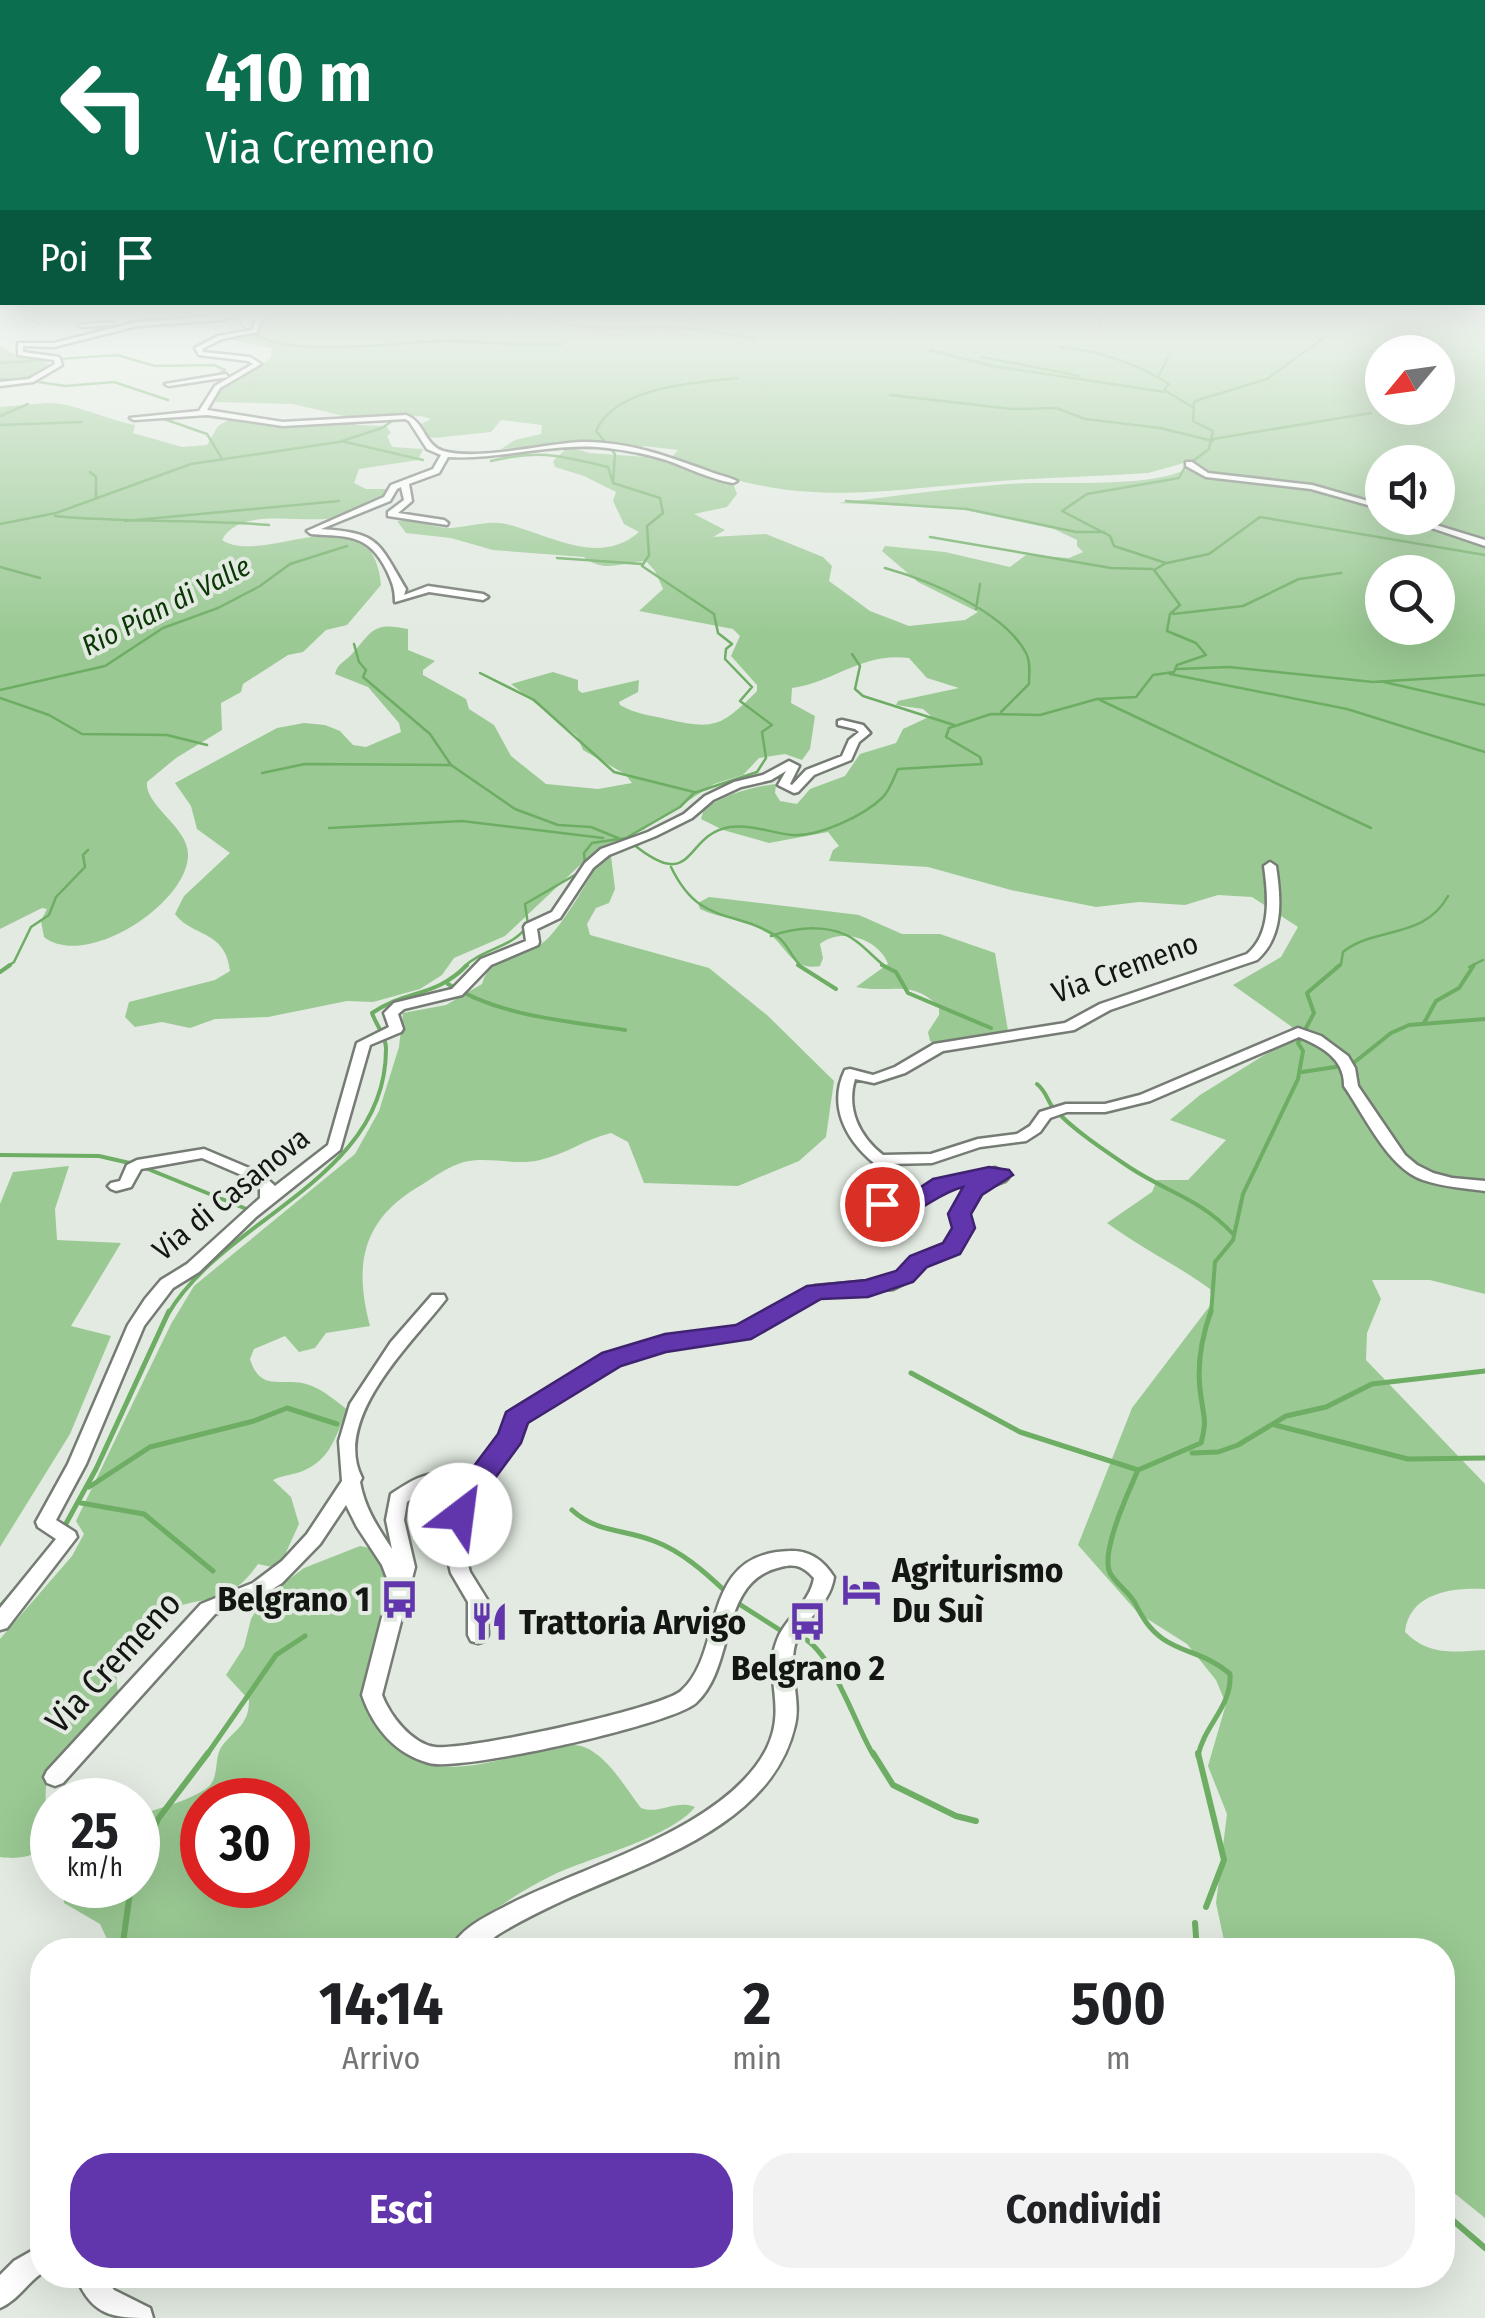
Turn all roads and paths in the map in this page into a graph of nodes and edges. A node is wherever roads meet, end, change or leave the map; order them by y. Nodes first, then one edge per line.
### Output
1 (261, 421) edge
2 (333, 421) edge
3 (414, 421) edge
4 (446, 453) junction
5 (477, 454) junction
6 (464, 462) dead end
7 (1190, 464) dead end
8 (733, 481) dead end
9 (405, 484) junction
10 (1365, 501) edge
11 (444, 523) dead end
12 (1455, 534) edge
13 (1485, 543) edge
14 (468, 600) dead end
15 (842, 723) dead end
16 (1270, 866) dead end
17 (880, 1160) junction
18 (116, 1186) dead end
19 (1485, 1186) edge
20 (268, 1202) junction
21 (438, 1299) dead end
22 (353, 1478) junction
23 (460, 1515) junction
24 (401, 1593) junction
25 (0, 1622) edge
26 (478, 1634) dead end
27 (55, 1777) dead end
28 (478, 1938) edge
29 (30, 2266) edge
30 (97, 2288) edge
31 (0, 2296) edge
32 (140, 2318) edge

1 - 2 street
3 - 4 street
4 - 5 street
4 - 9 street
5 - 6 street
5 - 8 street
7 - 10 street
9 - 11 street
9 - 14 street
12 - 13 street
15 - 20 street, Via di Casanova
16 - 17 street, Via Cremeno
17 - 19 street
17 - 23 street
18 - 20 street
20 - 25 street, Via di Casanova
21 - 22 street
22 - 24 street
22 - 27 street, Via Cremeno
23 - 24 street
23 - 26 street
24 - 28 street
29 - 31 street
30 - 32 street

